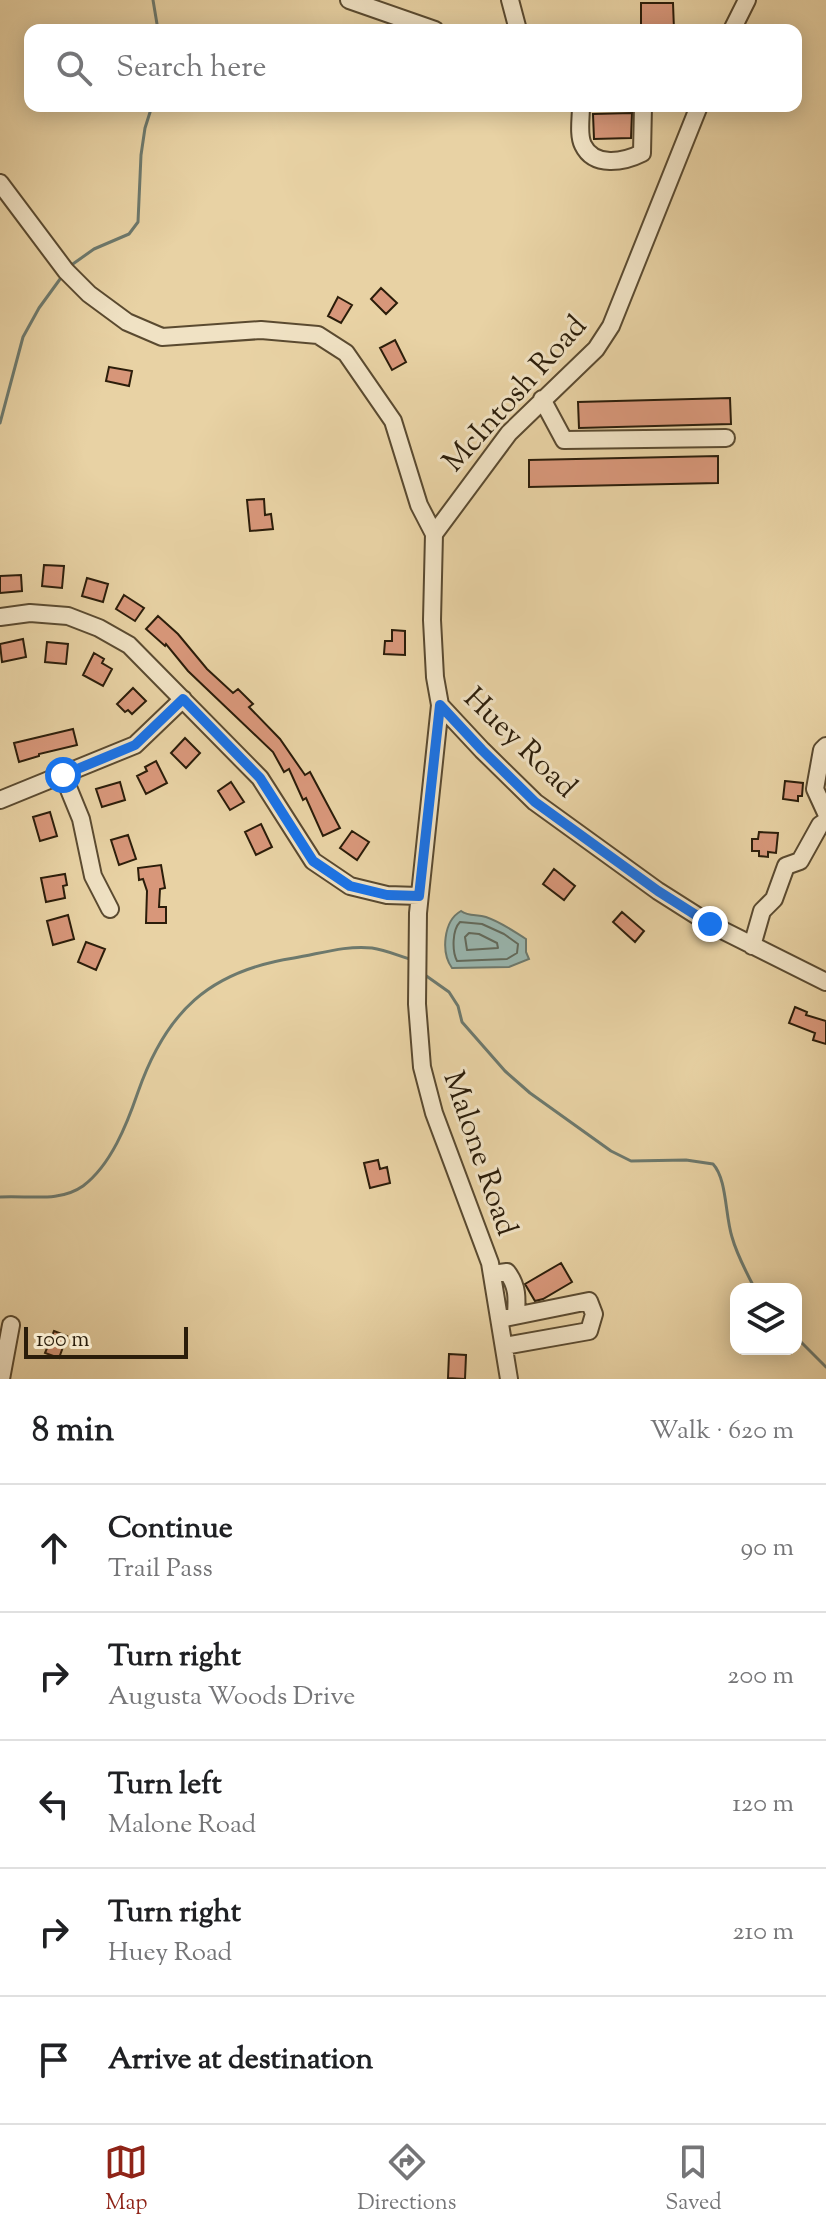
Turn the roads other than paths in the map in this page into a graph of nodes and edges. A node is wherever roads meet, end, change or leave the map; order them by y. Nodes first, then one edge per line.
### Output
1 (349, 0) edge
2 (510, 0) edge
3 (747, 0) edge
4 (377, 4) edge
5 (422, 24) edge
6 (516, 24) edge
7 (735, 24) edge
8 (581, 112) edge
9 (643, 112) edge
10 (697, 112) edge
11 (0, 183) edge
12 (542, 399) junction
13 (726, 438) dead end
14 (434, 534) junction
15 (0, 617) edge
16 (183, 699) junction
17 (440, 705) junction
18 (826, 746) edge
19 (63, 775) junction
20 (0, 800) edge
21 (826, 813) edge
22 (826, 821) edge
23 (419, 896) junction
24 (110, 909) dead end
25 (752, 946) junction
26 (826, 982) edge
27 (508, 1317) junction
28 (11, 1325) dead end
29 (504, 1346) junction
30 (1, 1379) edge
31 (509, 1379) edge

1 - 4 street
2 - 6 street
3 - 7 street
4 - 5 street
8 - 9 street
10 - 12 street, McIntosh Road
11 - 14 street, Huey Road
12 - 13 street
12 - 14 street, McIntosh Road
14 - 17 street, Huey Road
15 - 16 street
16 - 19 street
16 - 23 street
17 - 23 street, Malone Road
17 - 25 street, Huey Road
18 - 21 street
19 - 20 street
19 - 24 street
22 - 25 street
23 - 27 street, Malone Road
25 - 26 street, Huey Road
27 - 29 street, Malone Road
27 - 29 street
28 - 30 street
29 - 31 street, Malone Road

